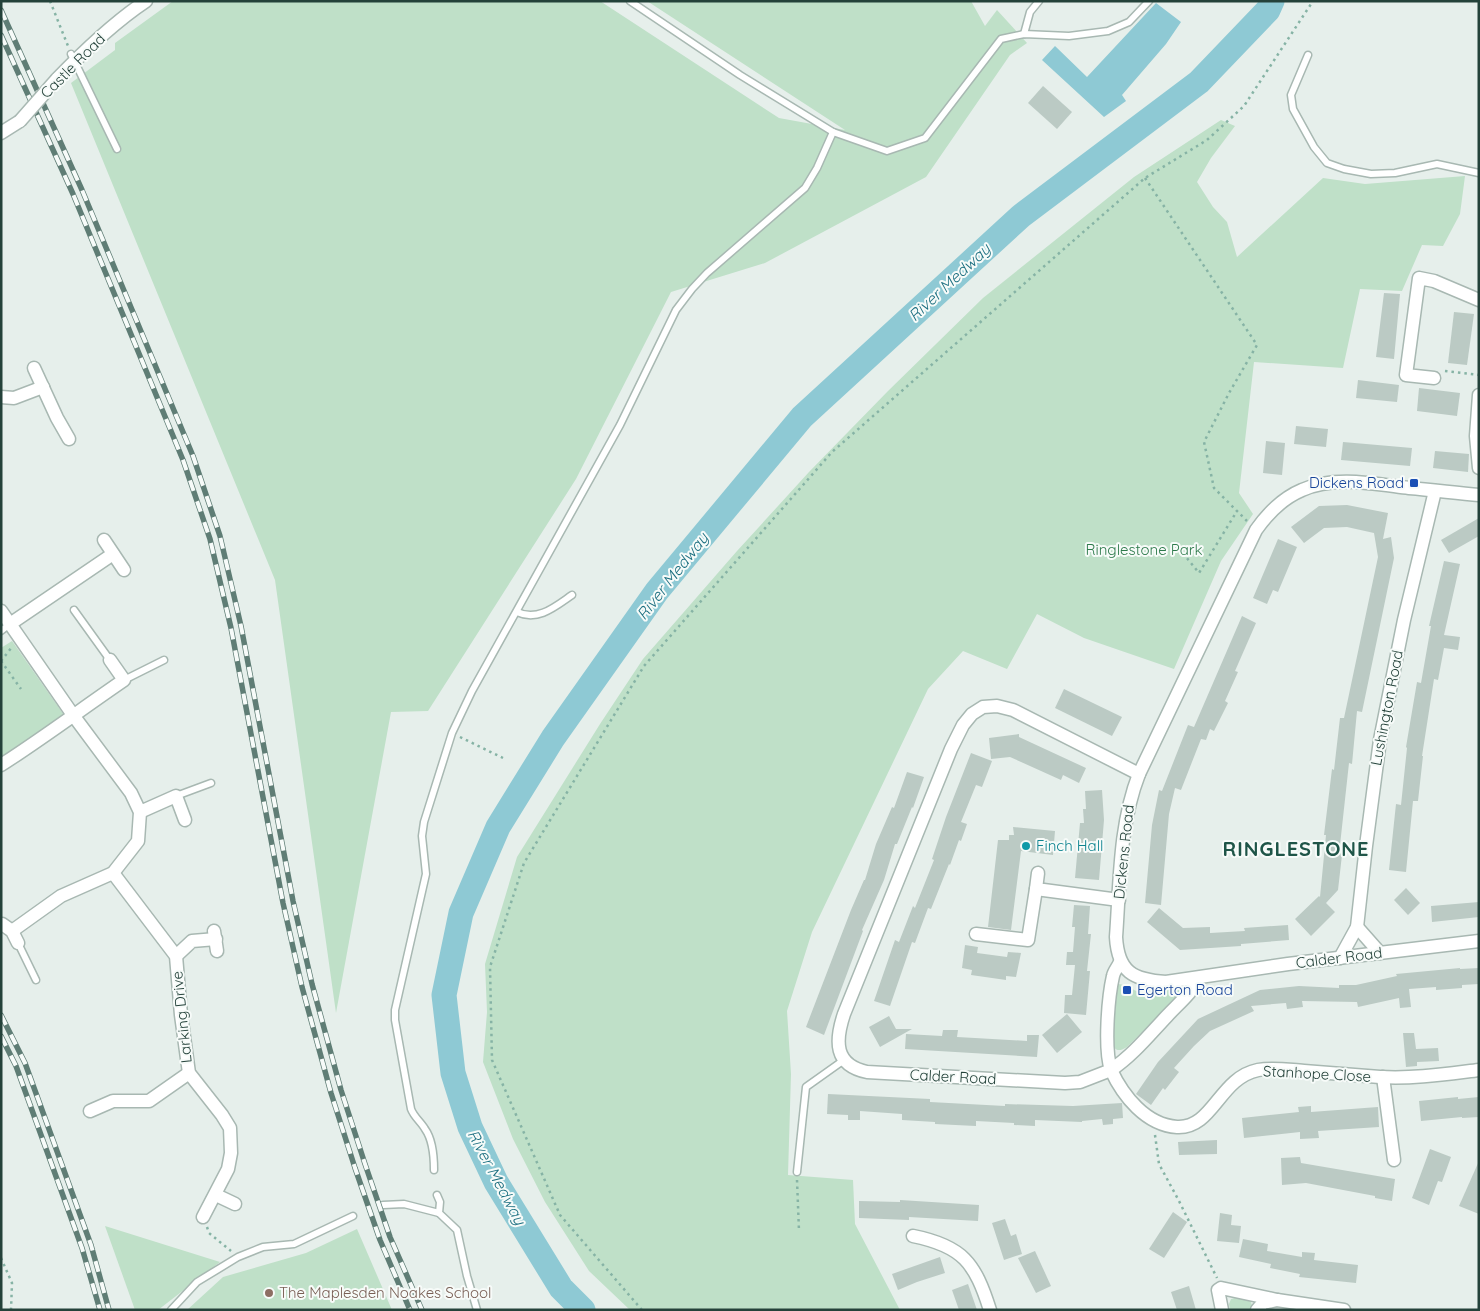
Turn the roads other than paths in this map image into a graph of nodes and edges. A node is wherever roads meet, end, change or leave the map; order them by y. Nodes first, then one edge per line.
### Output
1 (146, 1) edge
2 (630, 1) edge
3 (1040, 1) edge
4 (1149, 1) edge
5 (1024, 34) junction
6 (1308, 55) dead end
7 (73, 58) junction
8 (833, 132) junction
9 (1, 133) edge
10 (117, 149) dead end
11 (1479, 173) edge
12 (1479, 300) edge
13 (34, 368) dead end
14 (1434, 378) road end
15 (43, 387) junction
16 (1479, 395) edge
17 (1, 397) edge
18 (1478, 411) edge
19 (69, 438) dead end
20 (1479, 468) edge
21 (1435, 491) junction
22 (1479, 495) edge
23 (104, 540) dead end
24 (113, 554) junction
25 (124, 570) dead end
26 (572, 595) dead end
27 (74, 610) dead end
28 (1, 611) edge
29 (517, 612) junction
30 (6, 628) edge
31 (110, 660) joint
32 (164, 660) dead end
33 (124, 680) junction
34 (73, 714) junction
35 (1, 765) edge
36 (1139, 774) junction
37 (212, 783) dead end
38 (176, 796) junction
39 (140, 812) junction
40 (185, 820) dead end
41 (113, 873) junction
42 (1038, 873) dead end
43 (1036, 889) junction
44 (1119, 900) junction
45 (7, 928) edge
46 (1357, 928) junction
47 (976, 934) dead end
48 (216, 940) dead end
49 (1479, 941) edge
50 (18, 943) joint
51 (1380, 953) junction
52 (176, 956) junction
53 (1340, 958) junction
54 (1120, 962) junction
55 (1199, 978) junction
56 (36, 980) dead end
57 (844, 1060) junction
58 (1111, 1070) junction
59 (1479, 1070) edge
60 (189, 1073) junction
61 (1383, 1077) junction
62 (90, 1111) dead end
63 (1394, 1160) dead end
64 (434, 1170) dead end
65 (797, 1172) road end
66 (216, 1195) junction
67 (438, 1195) dead end
68 (235, 1204) dead end
69 (383, 1204) dead end
70 (439, 1213) junction
71 (353, 1216) dead end
72 (204, 1217) road end
73 (913, 1236) dead end
74 (1277, 1300) junction
75 (171, 1310) edge
76 (477, 1310) edge
77 (990, 1310) edge
78 (1222, 1310) edge
79 (1258, 1310) edge
80 (1344, 1310) edge

1 - 7 street, Castle Road
2 - 8 lane
3 - 5 lane
4 - 5 lane
5 - 8 lane
6 - 11 lane
7 - 9 street, Castle Road, bridge
7 - 10 lane
8 - 29 lane
12 - 14 street
13 - 15 street
15 - 17 street
15 - 19 street
16 - 18 street
18 - 20 street
21 - 22 street, Dickens Road
21 - 36 street, Dickens Road
21 - 46 street, Lushington Road
23 - 24 street
24 - 25 street
24 - 30 street
26 - 29 lane
27 - 31 lane
28 - 30 street
29 - 64 lane
30 - 34 street
31 - 33 street
32 - 33 lane
33 - 34 street
34 - 35 street
34 - 39 street
36 - 44 street, Dickens Road
36 - 57 street
37 - 38 lane
38 - 39 street
38 - 40 street
39 - 41 street
41 - 45 street
41 - 52 street, Larking Drive
42 - 43 street
43 - 44 street
43 - 47 street
44 - 54 street, Dickens Road
45 - 50 street
46 - 51 street
46 - 53 street, Lushington Road
48 - 52 street
49 - 51 street, Calder Road
50 - 56 lane
51 - 53 street, Calder Road
52 - 60 street, Larking Drive
53 - 55 street, Calder Road
54 - 55 street, Calder Road
54 - 58 street
55 - 58 street, Calder Road
57 - 58 street, Calder Road
57 - 65 lane
58 - 61 street, Stanhope Close
59 - 61 street, Stanhope Close
60 - 62 street
60 - 66 street, Larking Drive
61 - 63 street
66 - 68 street
66 - 72 street, Larking Drive
67 - 70 lane
69 - 70 lane
70 - 76 lane
71 - 75 lane
73 - 77 street
74 - 78 street
74 - 79 street
74 - 80 street

